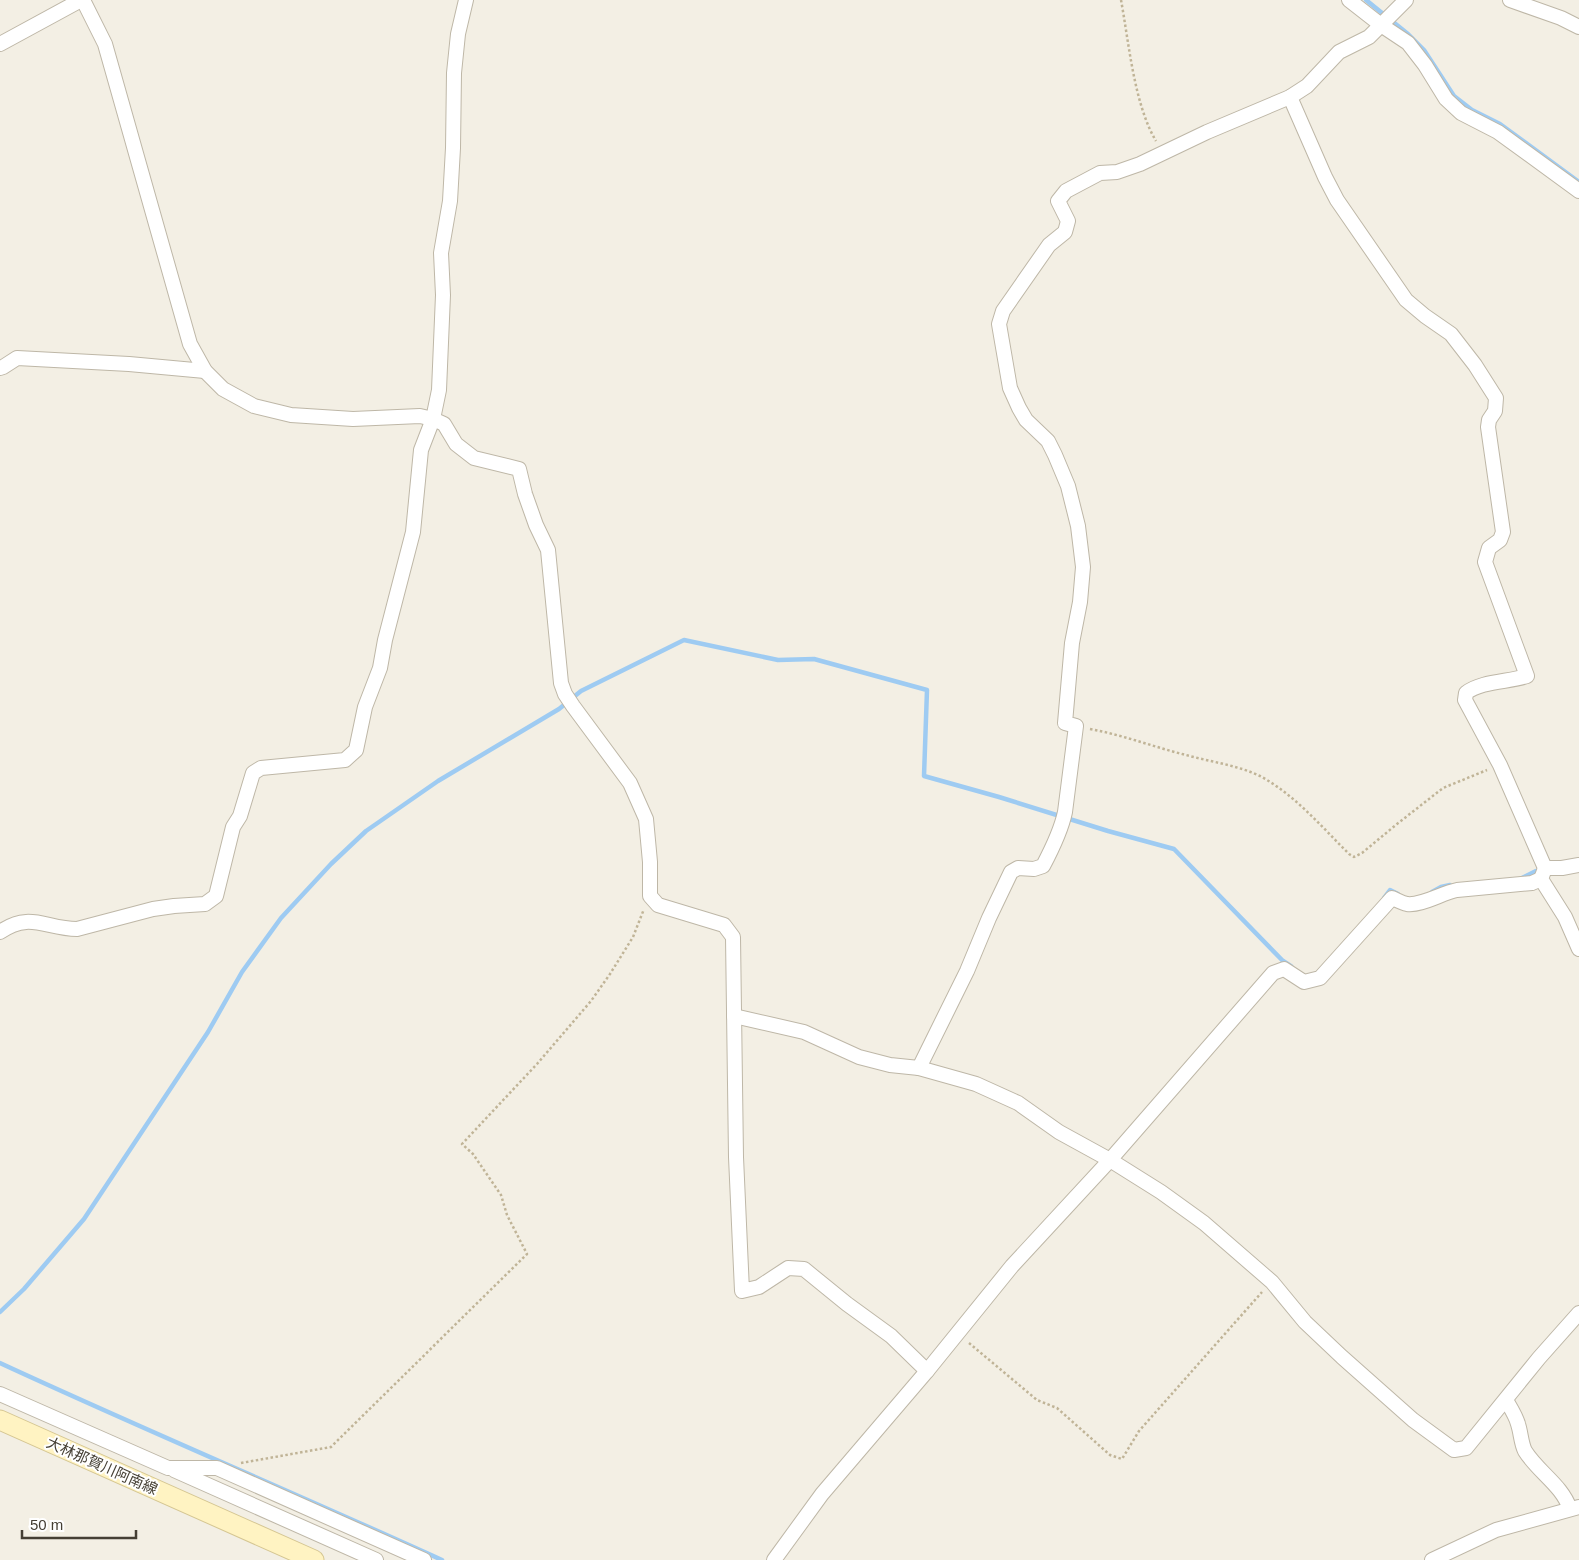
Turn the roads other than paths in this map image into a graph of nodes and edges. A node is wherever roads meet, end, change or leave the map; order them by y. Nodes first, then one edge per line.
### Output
1 (82, 0) edge
2 (466, 0) edge
3 (1349, 0) edge
4 (1406, 0) edge
5 (1510, 0) edge
6 (1386, 20) junction
7 (1579, 27) edge
8 (0, 44) edge
9 (1290, 96) junction
10 (1579, 191) edge
11 (0, 368) edge
12 (205, 371) junction
13 (433, 419) junction
14 (1579, 865) edge
15 (1543, 873) junction
16 (0, 932) edge
17 (1579, 948) edge
18 (734, 1016) junction
19 (919, 1068) junction
20 (1110, 1160) junction
21 (1579, 1313) edge
22 (927, 1371) junction
23 (0, 1394) edge
24 (1506, 1400) junction
25 (0, 1420) edge
26 (168, 1468) junction
27 (1574, 1508) edge
28 (314, 1560) edge
29 (376, 1560) edge
30 (424, 1560) edge
31 (774, 1560) edge
32 (1432, 1560) edge

1 - 8 street
1 - 12 street
2 - 13 street
3 - 6 street
4 - 6 street
5 - 7 street
6 - 9 street
6 - 10 street
9 - 15 street
9 - 19 street
11 - 12 street
12 - 13 street
13 - 16 street
13 - 18 street
14 - 15 street
15 - 17 street
15 - 20 street
18 - 19 street
18 - 22 street
19 - 20 street
20 - 22 street
20 - 24 street
21 - 24 street
22 - 31 street
23 - 26 street
24 - 27 street
25 - 28 main road, 大林那賀川阿南線
26 - 29 street
26 - 30 street
27 - 32 street

